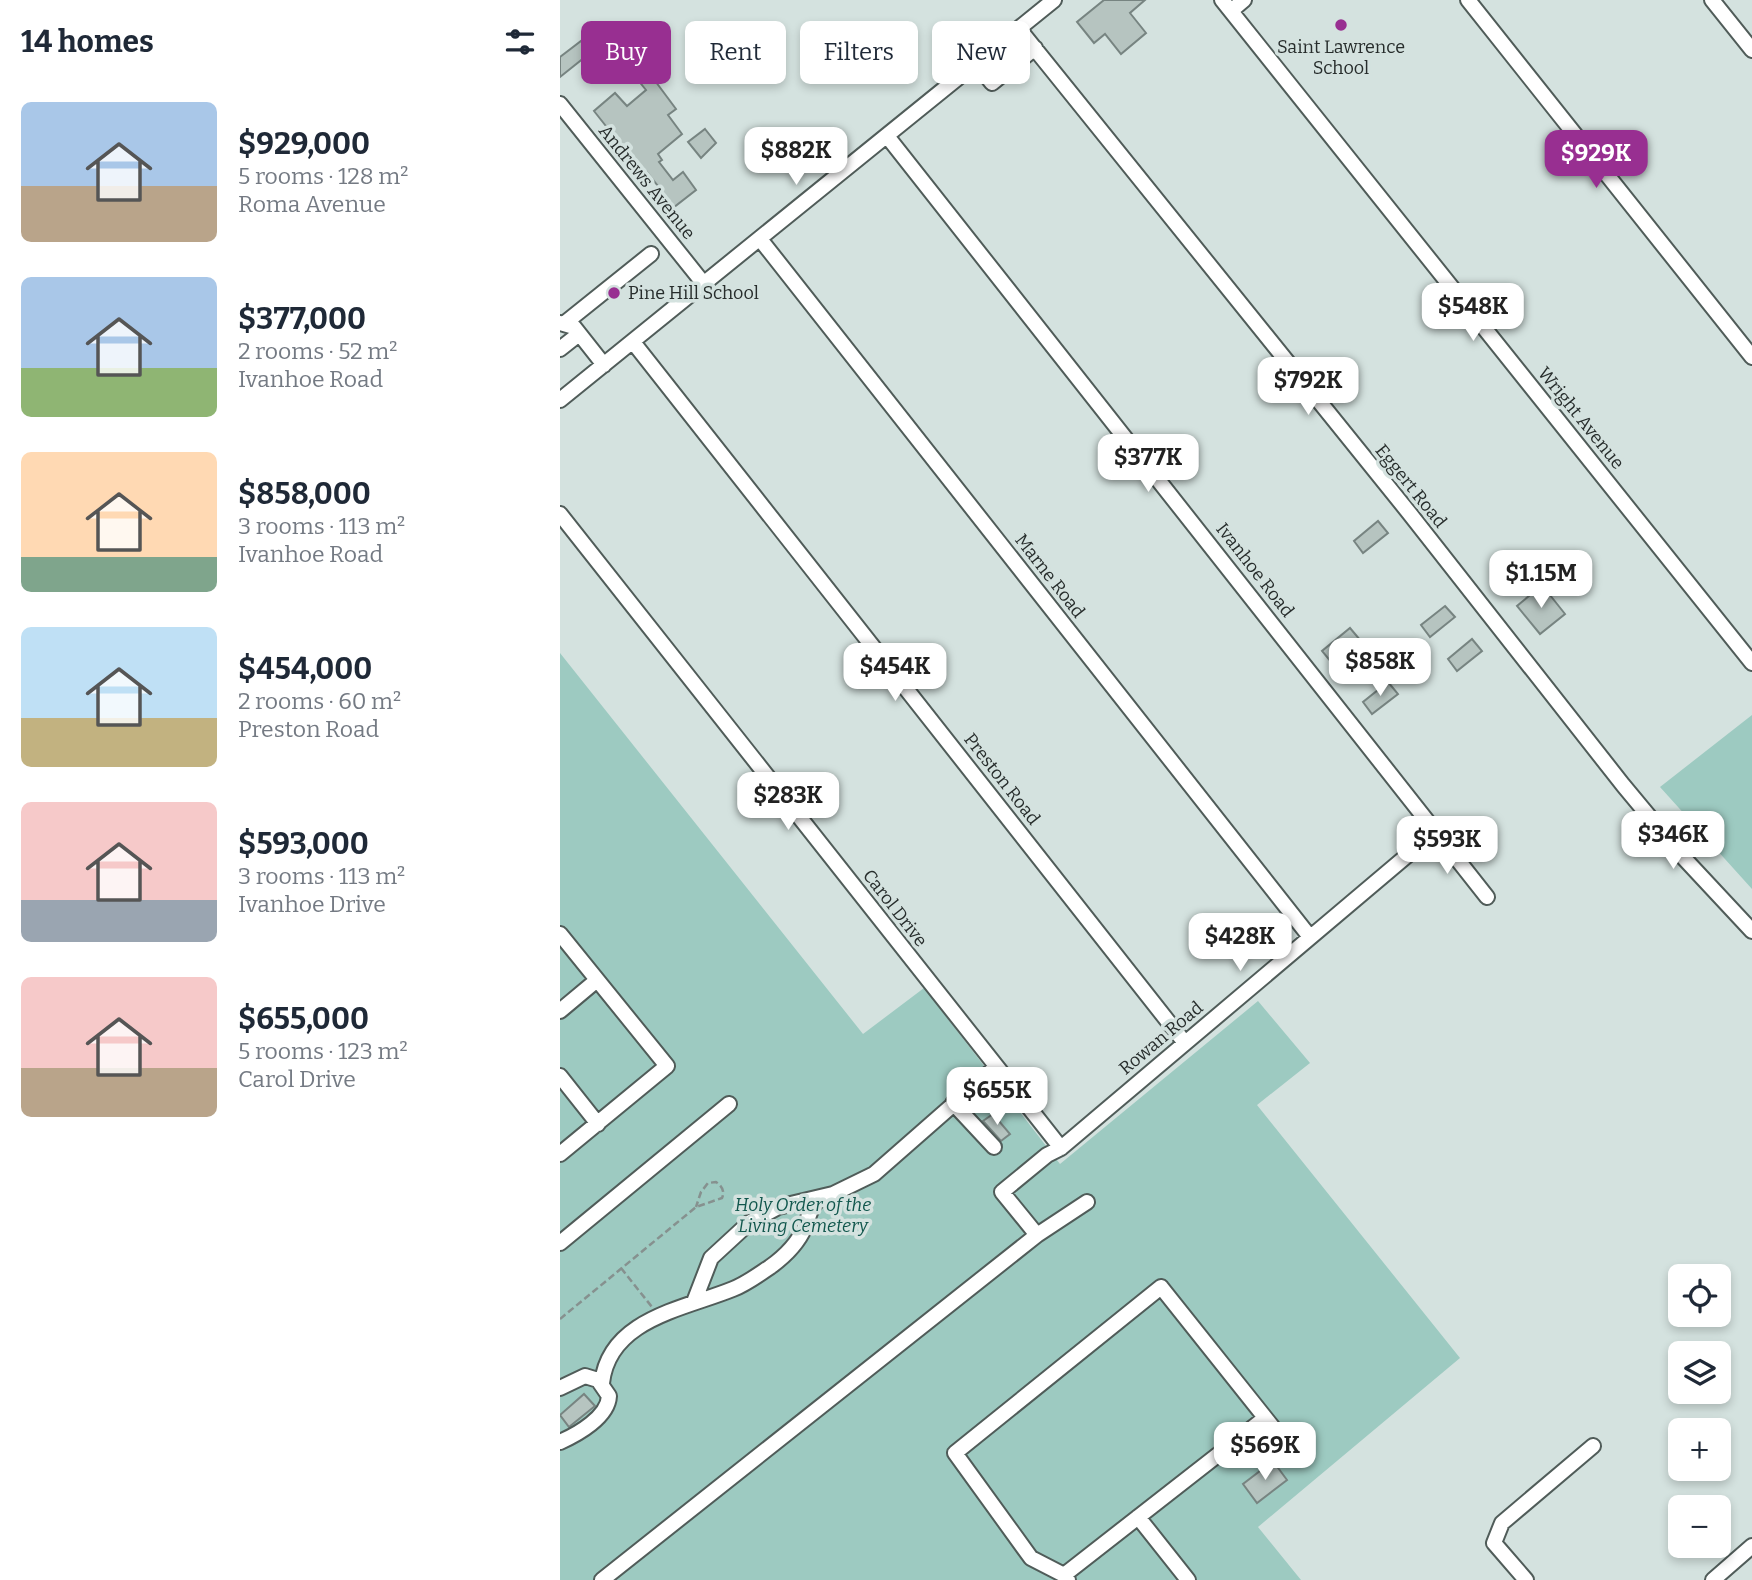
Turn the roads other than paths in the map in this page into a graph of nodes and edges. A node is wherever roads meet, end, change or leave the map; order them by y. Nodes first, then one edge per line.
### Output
1 (1054, 0) edge
2 (1244, 0) edge
3 (1468, 0) edge
4 (1712, 0) edge
5 (1227, 5) edge
6 (1029, 21) edge
7 (1030, 42) edge
8 (1035, 48) junction
9 (1752, 50) edge
10 (1030, 52) edge
11 (950, 84) edge
12 (560, 103) edge
13 (887, 136) junction
14 (760, 239) junction
15 (651, 254) dead end
16 (704, 284) junction
17 (562, 323) edge
18 (579, 334) junction
19 (633, 342) junction
20 (560, 349) edge
21 (1752, 357) edge
22 (604, 365) junction
23 (560, 400) edge
24 (560, 514) edge
25 (1752, 663) edge
26 (1435, 832) junction
27 (1487, 897) dead end
28 (1752, 931) edge
29 (560, 934) edge
30 (1310, 937) junction
31 (597, 980) junction
32 (560, 1011) edge
33 (1185, 1043) junction
34 (996, 1067) junction
35 (560, 1076) edge
36 (953, 1103) junction
37 (729, 1104) dead end
38 (598, 1124) junction
39 (994, 1147) dead end
40 (1061, 1148) junction
41 (560, 1154) edge
42 (819, 1199) junction
43 (1087, 1202) dead end
44 (794, 1205) junction
45 (807, 1218) junction
46 (1037, 1235) junction
47 (560, 1243) edge
48 (702, 1281) junction
49 (715, 1295) junction
50 (694, 1302) junction
51 (602, 1383) junction
52 (560, 1388) edge
53 (1265, 1418) junction
54 (560, 1442) edge
55 (1593, 1446) dead end
56 (1298, 1459) dead end
57 (1138, 1517) junction
58 (1752, 1546) edge
59 (1066, 1577) edge
60 (602, 1580) edge
61 (1188, 1580) edge
62 (1526, 1580) edge
63 (1713, 1580) edge

1 - 6 street
2 - 5 street
3 - 21 street
4 - 9 street
5 - 25 street, Wright Avenue
7 - 8 street, Eggert Road
8 - 10 street
8 - 28 street, Eggert Road
11 - 13 street
12 - 16 street, Andrews Avenue
13 - 14 street
13 - 26 street, Ivanhoe Road
14 - 16 street
14 - 30 street, Marne Road
15 - 17 street
16 - 19 street
17 - 18 street
18 - 20 street
18 - 22 street
19 - 22 street
19 - 33 street, Preston Road
22 - 23 street
24 - 34 street, Carol Drive
26 - 27 street, Ivanhoe Road
26 - 30 street, Rowan Road
29 - 31 street
30 - 33 street, Rowan Road
31 - 32 street
31 - 38 street
33 - 40 street, Rowan Road
34 - 36 street
34 - 40 street, Carol Drive
35 - 38 street
36 - 39 street
36 - 42 street
37 - 47 street
38 - 41 street
40 - 46 street, Rowan Road
42 - 44 street
42 - 45 street
43 - 46 street
44 - 45 street
44 - 48 street
45 - 49 street
46 - 60 street
48 - 49 street
48 - 50 street
49 - 50 street
50 - 51 street
51 - 52 street
51 - 54 street
53 - 56 street
53 - 57 street
53 - 59 street
55 - 62 street
57 - 59 street
57 - 61 street
58 - 63 street

